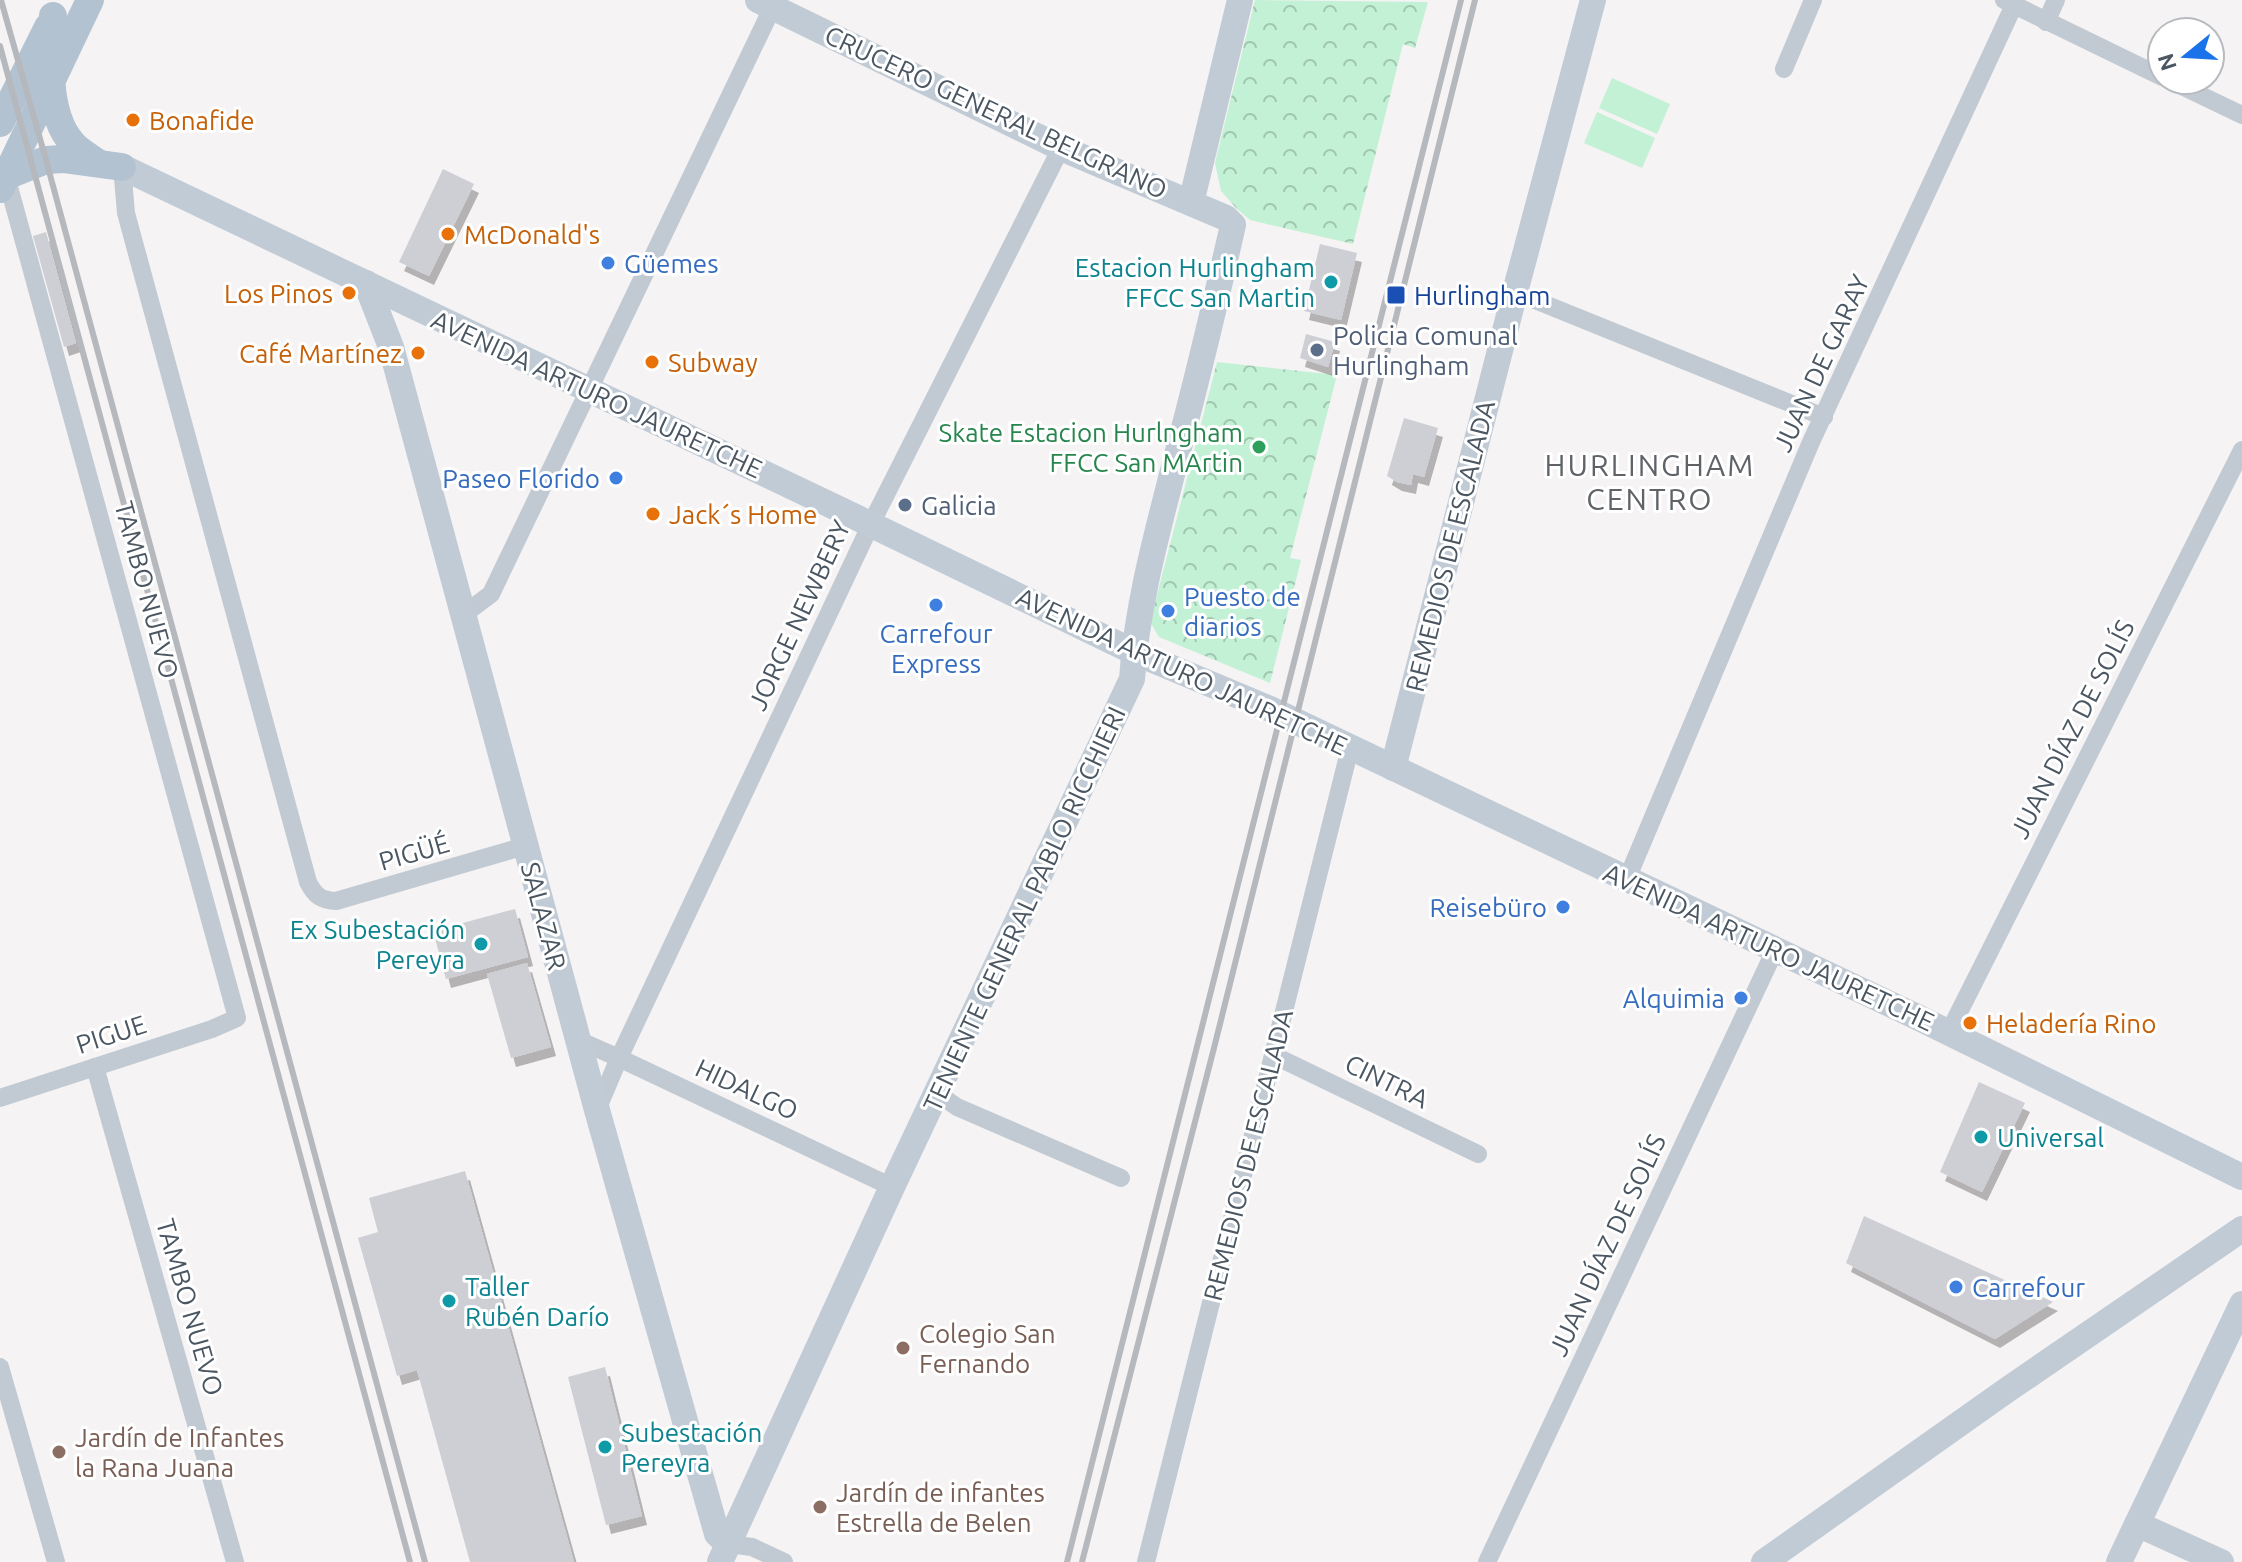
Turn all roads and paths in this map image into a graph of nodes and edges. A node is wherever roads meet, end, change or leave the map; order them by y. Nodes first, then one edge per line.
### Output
1 (90, 0) edge
2 (1240, 0) edge
3 (1593, 0) edge
4 (1813, 0) edge
5 (2056, 0) edge
6 (769, 2) edge
7 (2009, 2) edge
8 (64, 14) edge
9 (2046, 22) junction
10 (1784, 69) dead end
11 (2146, 69) edge
12 (51, 84) junction
13 (2202, 96) edge
14 (2242, 115) edge
15 (0, 123) edge
16 (1061, 148) junction
17 (110, 165) junction
18 (3, 183) edge
19 (1191, 203) junction
20 (1233, 225) joint
21 (366, 283) junction
22 (1515, 292) junction
23 (588, 389) junction
24 (1824, 417) junction
25 (2242, 450) edge
26 (871, 524) junction
27 (463, 615) junction
28 (1134, 652) junction
29 (1350, 748) junction
30 (1393, 768) junction
31 (525, 846) junction
32 (1627, 879) junction
33 (1775, 950) junction
34 (237, 1018) joint
35 (1949, 1032) junction
36 (578, 1040) junction
37 (1273, 1055) junction
38 (619, 1058) junction
39 (95, 1067) junction
40 (937, 1093) junction
41 (0, 1098) edge
42 (597, 1110) junction
43 (1478, 1154) dead end
44 (2242, 1177) edge
45 (1121, 1178) dead end
46 (892, 1187) junction
47 (2242, 1229) edge
48 (2242, 1304) edge
49 (0, 1367) edge
50 (2137, 1524) junction
51 (724, 1553) edge
52 (56, 1562) edge
53 (235, 1562) edge
54 (784, 1562) edge
55 (1146, 1562) edge
56 (1487, 1562) edge
57 (1764, 1562) edge
58 (2119, 1562) edge
59 (2221, 1562) edge

1 - 8 main road
2 - 19 street
3 - 22 street, REMEDIOS DE ESCALADA
4 - 10 street
5 - 9 street
6 - 16 street, CRUCERO GENERAL BELGRANO
6 - 23 street
7 - 9 street
7 - 24 street, JUAN DE GARAY
8 - 12 main road
8 - 15 main road
8 - 17 main road
9 - 11 street
12 - 17 main road
12 - 18 main road
13 - 14 street
16 - 19 street, CRUCERO GENERAL BELGRANO
16 - 26 street, JORGE NEWBERY
17 - 18 main road
17 - 21 street, AVENIDA ARTURO JAURETCHE
17 - 31 street, PIGÜÉ
18 - 34 street, TAMBO NUEVO
19 - 20 street, CRUCERO GENERAL BELGRANO
20 - 28 street, TENIENTE GENERAL PABLO RICCHIERI
21 - 23 street, AVENIDA ARTURO JAURETCHE
21 - 27 street, SALAZAR
22 - 24 street
22 - 30 street, REMEDIOS DE ESCALADA
23 - 26 street, AVENIDA ARTURO JAURETCHE
23 - 27 street
24 - 32 street, JUAN DE GARAY
25 - 35 street, JUAN DÍAZ DE SOLÍS
26 - 28 street, AVENIDA ARTURO JAURETCHE
26 - 38 street, JORGE NEWBERY
27 - 31 street, SALAZAR
28 - 29 street, AVENIDA ARTURO JAURETCHE
28 - 40 street, TENIENTE GENERAL PABLO RICCHIERI
29 - 30 street, AVENIDA ARTURO JAURETCHE
29 - 37 street, REMEDIOS DE ESCALADA
30 - 32 street, AVENIDA ARTURO JAURETCHE
31 - 36 street, SALAZAR
32 - 33 street, AVENIDA ARTURO JAURETCHE
33 - 35 street, AVENIDA ARTURO JAURETCHE
33 - 56 street, JUAN DÍAZ DE SOLÍS
34 - 39 street, PIGUE
35 - 44 street, AVENIDA ARTURO JAURETCHE
36 - 38 street, HIDALGO
36 - 42 street, SALAZAR
37 - 43 street, CINTRA
37 - 55 street, REMEDIOS DE ESCALADA
38 - 42 street, JORGE NEWBERY
38 - 46 street, HIDALGO
39 - 41 street, PIGUE
39 - 53 street, TAMBO NUEVO
40 - 45 street
40 - 46 street, TENIENTE GENERAL PABLO RICCHIERI
42 - 51 street, SALAZAR
46 - 51 street, TENIENTE GENERAL PABLO RICCHIERI
47 - 57 street
48 - 50 street
49 - 52 street
50 - 58 street
50 - 59 street
51 - 54 street

